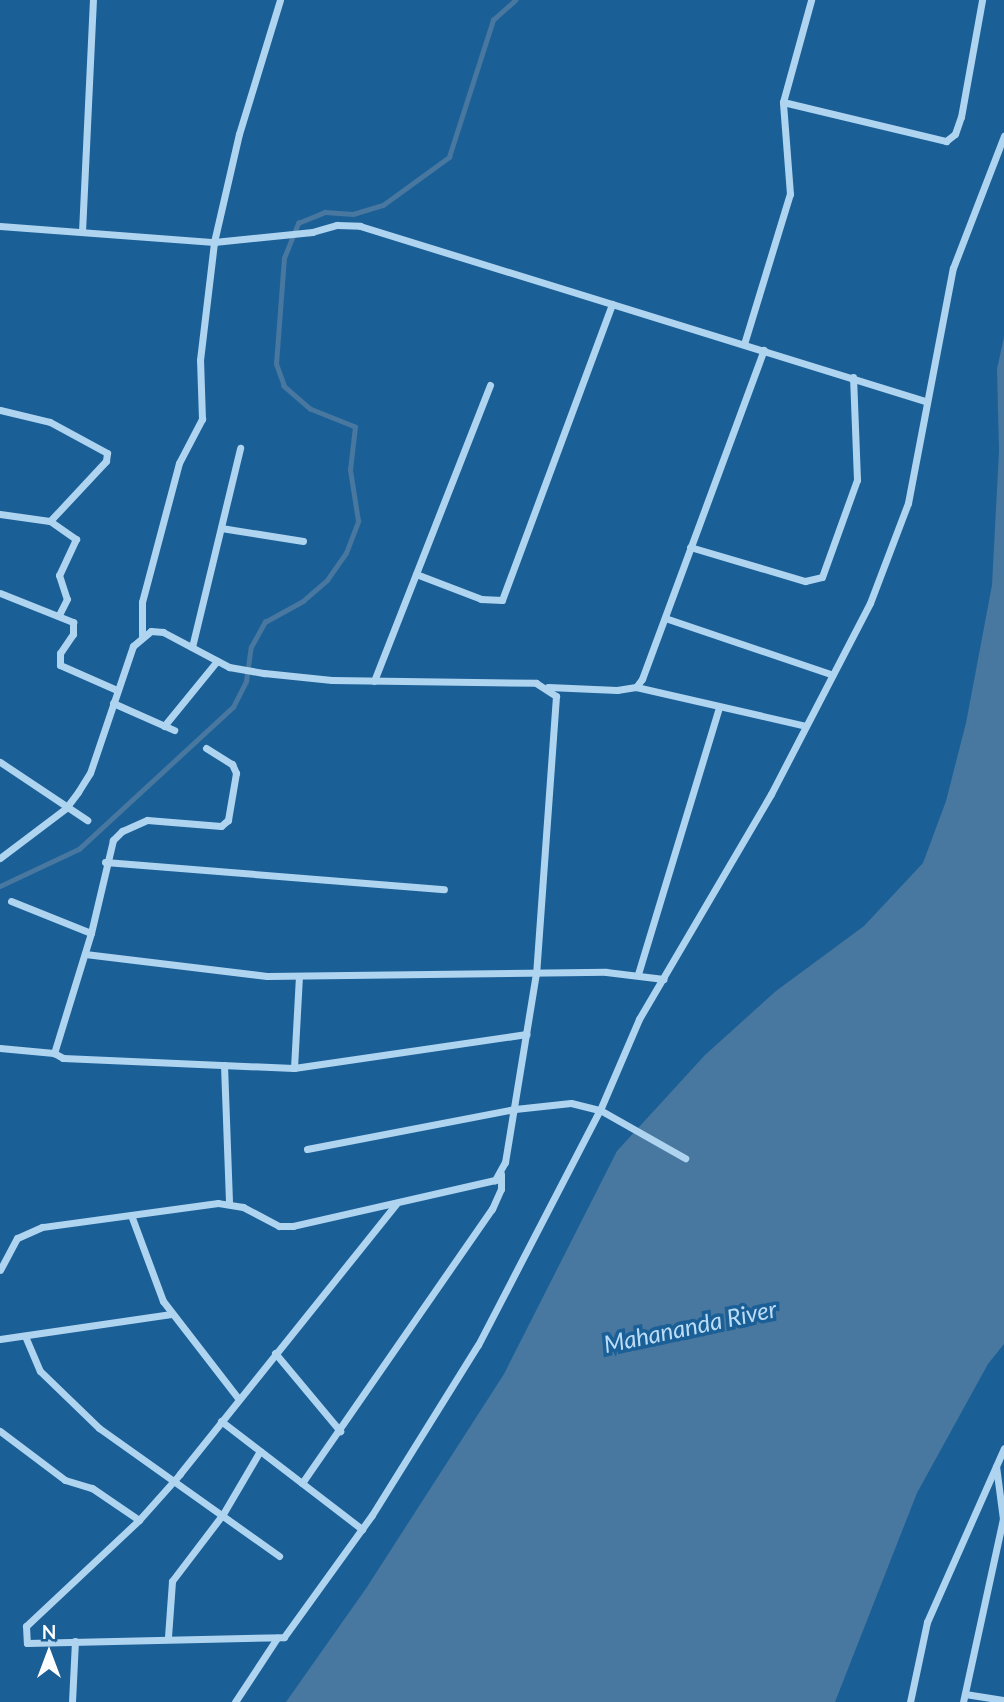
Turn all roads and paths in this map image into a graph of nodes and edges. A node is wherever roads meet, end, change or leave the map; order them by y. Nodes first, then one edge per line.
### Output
1 (93, 0) edge
2 (280, 0) edge
3 (811, 0) edge
4 (982, 0) edge
5 (783, 102) junction
6 (1004, 136) edge
7 (0, 226) edge
8 (82, 233) junction
9 (214, 242) junction
10 (612, 304) junction
11 (744, 344) junction
12 (764, 350) junction
13 (853, 377) junction
14 (489, 385) dead end
15 (925, 401) junction
16 (0, 410) edge
17 (240, 448) dead end
18 (0, 514) edge
19 (50, 521) junction
20 (220, 528) junction
21 (303, 541) dead end
22 (690, 547) junction
23 (416, 574) junction
24 (0, 593) edge
25 (59, 615) junction
26 (665, 618) junction
27 (142, 635) junction
28 (192, 647) junction
29 (217, 661) junction
30 (833, 675) junction
31 (374, 681) junction
32 (548, 687) junction
33 (636, 687) junction
34 (117, 690) junction
35 (113, 703) junction
36 (719, 707) junction
37 (164, 726) junction
38 (806, 726) junction
39 (174, 730) dead end
40 (206, 748) dead end
41 (0, 762) edge
42 (66, 808) junction
43 (87, 820) dead end
44 (2, 854) edge
45 (105, 862) junction
46 (444, 890) dead end
47 (11, 901) dead end
48 (92, 933) junction
49 (85, 954) junction
50 (536, 973) junction
51 (638, 974) junction
52 (299, 976) junction
53 (664, 979) junction
54 (527, 1034) junction
55 (0, 1048) edge
56 (54, 1053) junction
57 (224, 1065) junction
58 (294, 1068) junction
59 (514, 1109) junction
60 (600, 1110) junction
61 (307, 1149) dead end
62 (685, 1158) dead end
63 (501, 1172) junction
64 (229, 1203) junction
65 (396, 1204) junction
66 (131, 1215) junction
67 (0, 1270) edge
68 (171, 1314) junction
69 (25, 1336) junction
70 (0, 1339) edge
71 (275, 1353) junction
72 (238, 1398) junction
73 (220, 1420) junction
74 (0, 1431) edge
75 (340, 1431) junction
76 (1004, 1448) edge
77 (260, 1451) junction
78 (996, 1466) junction
79 (173, 1480) junction
80 (302, 1483) junction
81 (223, 1514) junction
82 (1003, 1519) edge
83 (139, 1520) junction
84 (362, 1530) junction
85 (279, 1556) dead end
86 (168, 1637) junction
87 (277, 1638) junction
88 (75, 1641) junction
89 (964, 1698) edge
90 (1004, 1700) edge
91 (72, 1702) edge
92 (235, 1702) edge
93 (910, 1702) edge

1 - 8 street
2 - 9 street
3 - 5 street
4 - 5 street
5 - 11 street
6 - 15 street
7 - 8 street
8 - 9 street
9 - 10 street
9 - 27 street
10 - 11 street
10 - 23 street
11 - 12 street
12 - 13 street
12 - 22 street
13 - 15 street
13 - 22 street
14 - 23 street
15 - 30 street
16 - 19 street
17 - 20 street
18 - 19 street
19 - 25 street
20 - 21 street
20 - 28 street
22 - 26 street
23 - 31 street
24 - 25 street
25 - 34 street
26 - 30 street
26 - 33 street
27 - 28 street
27 - 34 street
28 - 29 street
29 - 31 street
29 - 37 street
30 - 38 street
31 - 32 street
32 - 33 street
32 - 50 street
33 - 36 street
34 - 35 street
35 - 37 street
35 - 42 street
36 - 38 street
36 - 51 street
37 - 39 street
38 - 53 street
40 - 45 street
41 - 42 street
42 - 43 street
42 - 44 street
45 - 46 street
45 - 48 street
47 - 48 street
48 - 49 street
49 - 52 street
49 - 56 street
50 - 51 street
50 - 52 street
50 - 54 street
51 - 53 street
52 - 58 street
53 - 60 street
54 - 58 street
54 - 59 street
55 - 56 street
56 - 57 street
57 - 58 street
57 - 64 street
59 - 60 street
59 - 61 street
59 - 63 street
60 - 62 street
60 - 84 street
63 - 65 street
63 - 75 street
64 - 65 street
64 - 66 street
65 - 71 street
66 - 67 street
66 - 68 street
68 - 69 street
68 - 72 street
69 - 70 street
69 - 79 street
71 - 72 street
71 - 75 street
72 - 73 street
73 - 77 street
73 - 79 street
74 - 83 street
75 - 80 street
76 - 78 street
77 - 80 street
77 - 81 street
78 - 82 street
78 - 93 street
79 - 81 street
79 - 83 street
80 - 84 street
81 - 85 street
81 - 86 street
82 - 89 street
83 - 88 street
84 - 87 street
86 - 87 street
86 - 88 street
87 - 92 street
88 - 91 street
89 - 90 street

